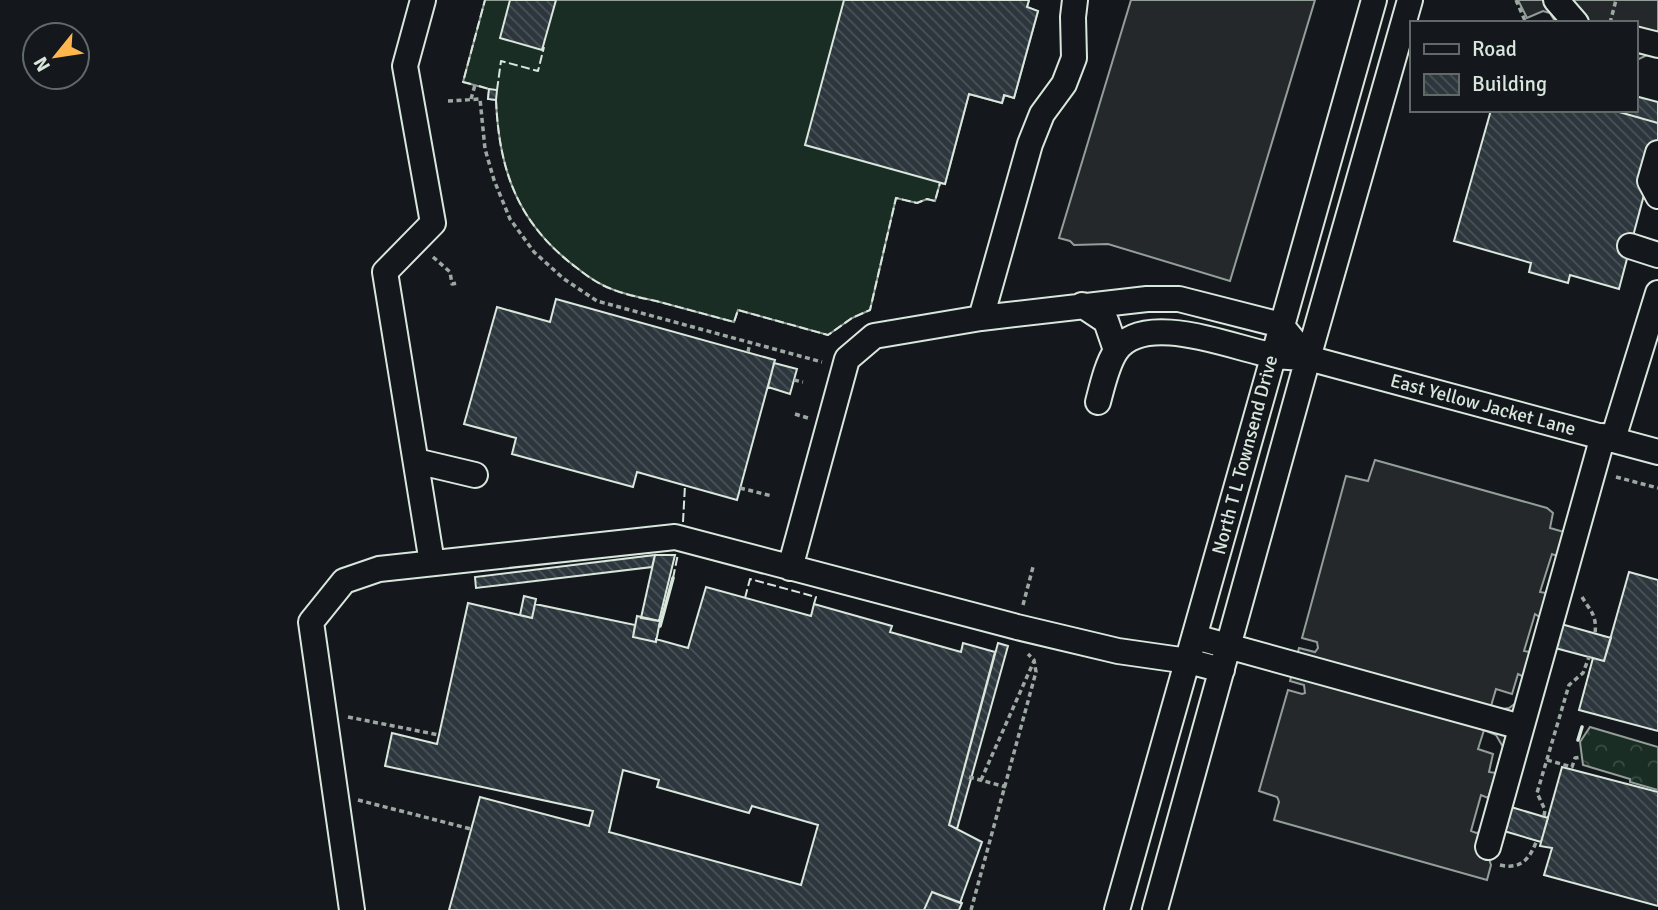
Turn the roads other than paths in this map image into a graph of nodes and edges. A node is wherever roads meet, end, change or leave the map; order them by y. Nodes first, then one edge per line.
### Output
1 (423, 0) edge
2 (1075, 0) edge
3 (1374, 0) edge
4 (1410, 0) edge
5 (1556, 0) edge
6 (1574, 21) edge
7 (1637, 40) edge
8 (1658, 46) edge
9 (1658, 153) edge
10 (1658, 196) edge
11 (1630, 246) dead end
12 (1658, 255) edge
13 (1658, 293) edge
14 (1082, 305) junction
15 (981, 318) junction
16 (1281, 325) junction
17 (1116, 350) junction
18 (1273, 356) junction
19 (1308, 358) junction
20 (1098, 402) dead end
21 (1608, 438) junction
22 (1658, 452) edge
23 (416, 461) junction
24 (475, 475) dead end
25 (432, 563) junction
26 (790, 568) junction
27 (1195, 636) junction
28 (1226, 658) junction
29 (1188, 660) junction
30 (1521, 727) junction
31 (1490, 855) road end
32 (352, 910) edge
33 (1117, 910) edge
34 (1155, 910) edge

1 - 23 street
2 - 15 street
3 - 16 street, North T L Townsend Drive
4 - 19 street, North T L Townsend Drive
5 - 6 street
7 - 8 street
9 - 10 street
11 - 12 street
13 - 21 street
14 - 15 street
14 - 16 street
14 - 17 street
15 - 26 street
16 - 18 street, North T L Townsend Drive
16 - 19 street
17 - 18 street, East Yellow Jacket Lane
17 - 20 street
18 - 19 street, East Yellow Jacket Lane
18 - 27 street, North T L Townsend Drive
19 - 21 street, East Yellow Jacket Lane
19 - 28 street, North T L Townsend Drive
21 - 22 street, East Yellow Jacket Lane
21 - 30 street
23 - 24 street
23 - 25 street
25 - 26 street
25 - 32 street
26 - 29 street
27 - 28 street
27 - 29 street, North T L Townsend Drive
28 - 29 street
28 - 30 street
28 - 34 street, North T L Townsend Drive
29 - 33 street, North T L Townsend Drive
30 - 31 street

